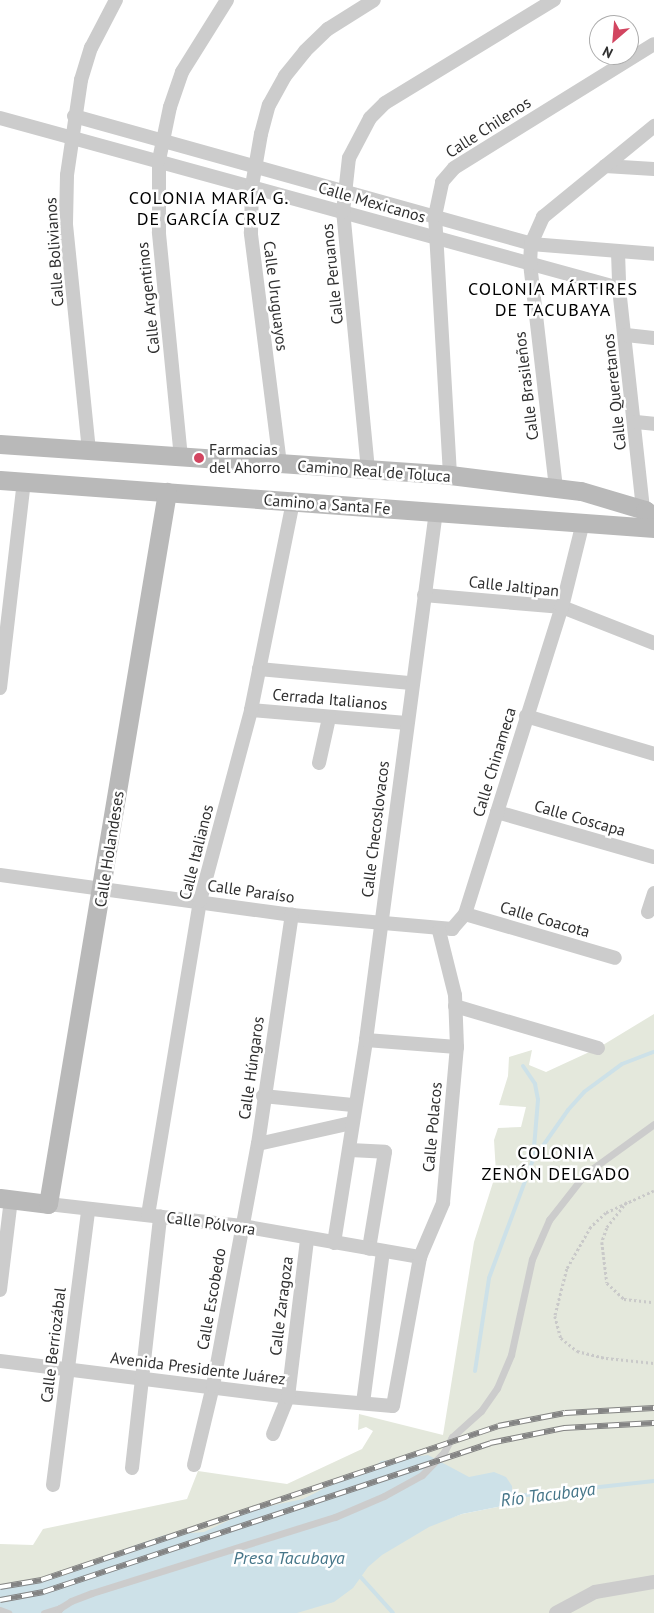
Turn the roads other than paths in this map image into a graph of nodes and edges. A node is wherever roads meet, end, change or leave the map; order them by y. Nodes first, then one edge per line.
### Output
1 (116, 0) edge
2 (227, 0) edge
3 (374, 0) edge
4 (554, 0) edge
5 (654, 44) edge
6 (74, 116) junction
7 (0, 118) edge
8 (654, 126) edge
9 (71, 136) junction
10 (162, 141) junction
11 (159, 160) junction
12 (255, 165) junction
13 (605, 166) junction
14 (654, 169) edge
15 (252, 186) junction
16 (344, 191) junction
17 (343, 212) junction
18 (434, 216) junction
19 (437, 238) junction
20 (531, 244) junction
21 (618, 252) junction
22 (654, 254) edge
23 (530, 264) junction
24 (619, 288) junction
25 (626, 335) junction
26 (654, 338) edge
27 (636, 422) junction
28 (654, 424) edge
29 (0, 444) edge
30 (89, 451) junction
31 (181, 458) junction
32 (280, 464) junction
33 (368, 470) junction
34 (450, 475) junction
35 (0, 480) edge
36 (24, 482) junction
37 (556, 488) junction
38 (167, 492) junction
39 (293, 501) junction
40 (436, 511) junction
41 (649, 521) edge
42 (583, 522) junction
43 (424, 596) junction
44 (562, 607) junction
45 (654, 644) edge
46 (259, 669) junction
47 (411, 683) junction
48 (0, 688) edge
49 (251, 710) junction
50 (526, 716) junction
51 (329, 718) junction
52 (406, 723) junction
53 (654, 754) edge
54 (319, 762) dead end
55 (497, 812) junction
56 (654, 857) edge
57 (0, 875) edge
58 (103, 888) junction
59 (654, 893) edge
60 (200, 901) junction
61 (648, 912) dead end
62 (465, 914) junction
63 (292, 915) junction
64 (381, 925) junction
65 (439, 931) junction
66 (615, 958) dead end
67 (455, 1001) junction
68 (366, 1040) junction
69 (457, 1047) junction
70 (598, 1048) dead end
71 (263, 1096) junction
72 (353, 1106) junction
73 (351, 1123) junction
74 (654, 1124) edge
75 (258, 1144) junction
76 (350, 1150) junction
77 (5, 1199) edge
78 (48, 1204) junction
79 (88, 1210) junction
80 (154, 1216) junction
81 (242, 1226) junction
82 (307, 1239) junction
83 (334, 1244) junction
84 (376, 1250) junction
85 (420, 1256) junction
86 (0, 1290) edge
87 (0, 1361) edge
88 (68, 1370) junction
89 (142, 1380) junction
90 (213, 1386) junction
91 (288, 1397) junction
92 (363, 1403) junction
93 (393, 1406) joint
94 (273, 1434) dead end
95 (194, 1465) dead end
96 (132, 1468) dead end
97 (53, 1485) dead end
98 (654, 1582) edge
99 (0, 1610) edge
100 (58, 1610) edge
101 (8, 1613) edge
102 (44, 1613) edge
103 (556, 1613) edge

1 - 6 street, Calle Bolivianos
2 - 10 street, Calle Argentinos
3 - 12 street, Calle Uruguayos
4 - 16 street, Calle Peruanos
5 - 18 street, Calle Chilenos
6 - 9 street, Calle Bolivianos
6 - 10 street
7 - 9 street, Calle Mexicanos
8 - 13 street, Calle Brasileños
9 - 11 street, Calle Mexicanos
9 - 30 street, Calle Bolivianos
10 - 11 street, Calle Argentinos
10 - 12 street
11 - 15 street, Calle Mexicanos
11 - 31 street, Calle Argentinos
12 - 15 street, Calle Uruguayos
12 - 16 street
13 - 14 street
13 - 20 street, Calle Brasileños
15 - 17 street, Calle Mexicanos
15 - 32 street, Calle Uruguayos
16 - 17 street, Calle Peruanos
16 - 18 street
17 - 19 street, Calle Mexicanos
17 - 33 street, Calle Peruanos
18 - 19 street, Calle Chilenos
18 - 20 street
19 - 23 street, Calle Mexicanos
19 - 34 street, Calle Chilenos
20 - 21 street
20 - 23 street, Calle Brasileños
21 - 22 street
21 - 24 street, Calle Queretanos
23 - 24 street, Calle Mexicanos
23 - 37 street, Calle Brasileños
24 - 25 street, Calle Queretanos
25 - 26 street
25 - 27 street, Calle Queretanos
27 - 28 street
27 - 41 street, Calle Queretanos
29 - 30 main road, Camino Real de Toluca
30 - 31 main road, Camino Real de Toluca
31 - 32 main road, Camino Real de Toluca
32 - 33 main road, Camino Real de Toluca
33 - 34 main road, Camino Real de Toluca
34 - 37 main road, Camino Real de Toluca
35 - 36 main road, Camino a Santa Fe
36 - 38 main road, Camino a Santa Fe
36 - 48 street
37 - 41 main road, Camino Real de Toluca
38 - 39 main road, Camino a Santa Fe
38 - 58 main road, Calle Holandeses
39 - 40 main road, Camino a Santa Fe
39 - 46 street, Calle Italianos
40 - 42 main road, Camino a Santa Fe
40 - 43 street, Calle Checoslovacos
41 - 42 main road, Camino a Santa Fe
42 - 44 street, Calle Chinameca
43 - 44 street, Calle Jaltipan
43 - 47 street, Calle Checoslovacos
44 - 45 street, Calle Jaltipan
44 - 50 street, Calle Chinameca
46 - 47 street
46 - 49 street, Calle Italianos
47 - 52 street, Calle Checoslovacos
49 - 51 street, Cerrada Italianos
49 - 60 street, Calle Italianos
50 - 53 street
50 - 55 street, Calle Chinameca
51 - 52 street, Cerrada Italianos
51 - 54 street
52 - 64 street, Calle Checoslovacos
55 - 56 street, Calle Coscapa
55 - 62 street, Calle Chinameca
57 - 58 street, Calle Paraíso
58 - 60 street, Calle Paraíso
58 - 78 main road, Calle Holandeses
59 - 61 street
60 - 63 street, Calle Paraíso
60 - 80 street, Calle Italianos
62 - 65 street, Calle Chinameca
62 - 66 street, Calle Coacota
63 - 64 street, Calle Paraíso
63 - 71 street, Calle Húngaros
64 - 65 street, Calle Paraíso
64 - 68 street, Calle Checoslovacos
65 - 67 street
67 - 69 street, Calle Polacos
67 - 70 street
68 - 69 street
68 - 72 street, Calle Checoslovacos
69 - 85 street, Calle Polacos
71 - 72 street
71 - 75 street, Calle Húngaros
72 - 73 street, Calle Checoslovacos
73 - 75 street
73 - 76 street, Calle Checoslovacos
74 - 100 lane
75 - 81 street, Calle Húngaros
76 - 83 street, Calle Checoslovacos
76 - 84 street
77 - 78 main road, Calle Pólvora
77 - 86 street
78 - 79 street, Calle Pólvora
79 - 80 street, Calle Pólvora
79 - 88 street, Calle Berriozábal
80 - 81 street, Calle Pólvora
80 - 89 street, Calle Italianos
81 - 82 street, Calle Pólvora
81 - 90 street, Calle Escobedo
82 - 83 street, Calle Pólvora
82 - 91 street, Calle Zaragoza
83 - 84 street, Calle Pólvora
84 - 85 street, Calle Pólvora
84 - 92 street
85 - 93 street, Calle Polacos
87 - 88 street, Avenida Presidente Juárez
88 - 89 street, Avenida Presidente Juárez
88 - 97 street, Calle Berriozábal
89 - 90 street, Avenida Presidente Juárez
89 - 96 street, Calle Italianos
90 - 91 street, Avenida Presidente Juárez
90 - 95 street, Calle Escobedo
91 - 92 street, Avenida Presidente Juárez
91 - 94 street, Calle Zaragoza
92 - 93 street, Avenida Presidente Juárez
98 - 103 street
99 - 101 lane
100 - 102 lane

